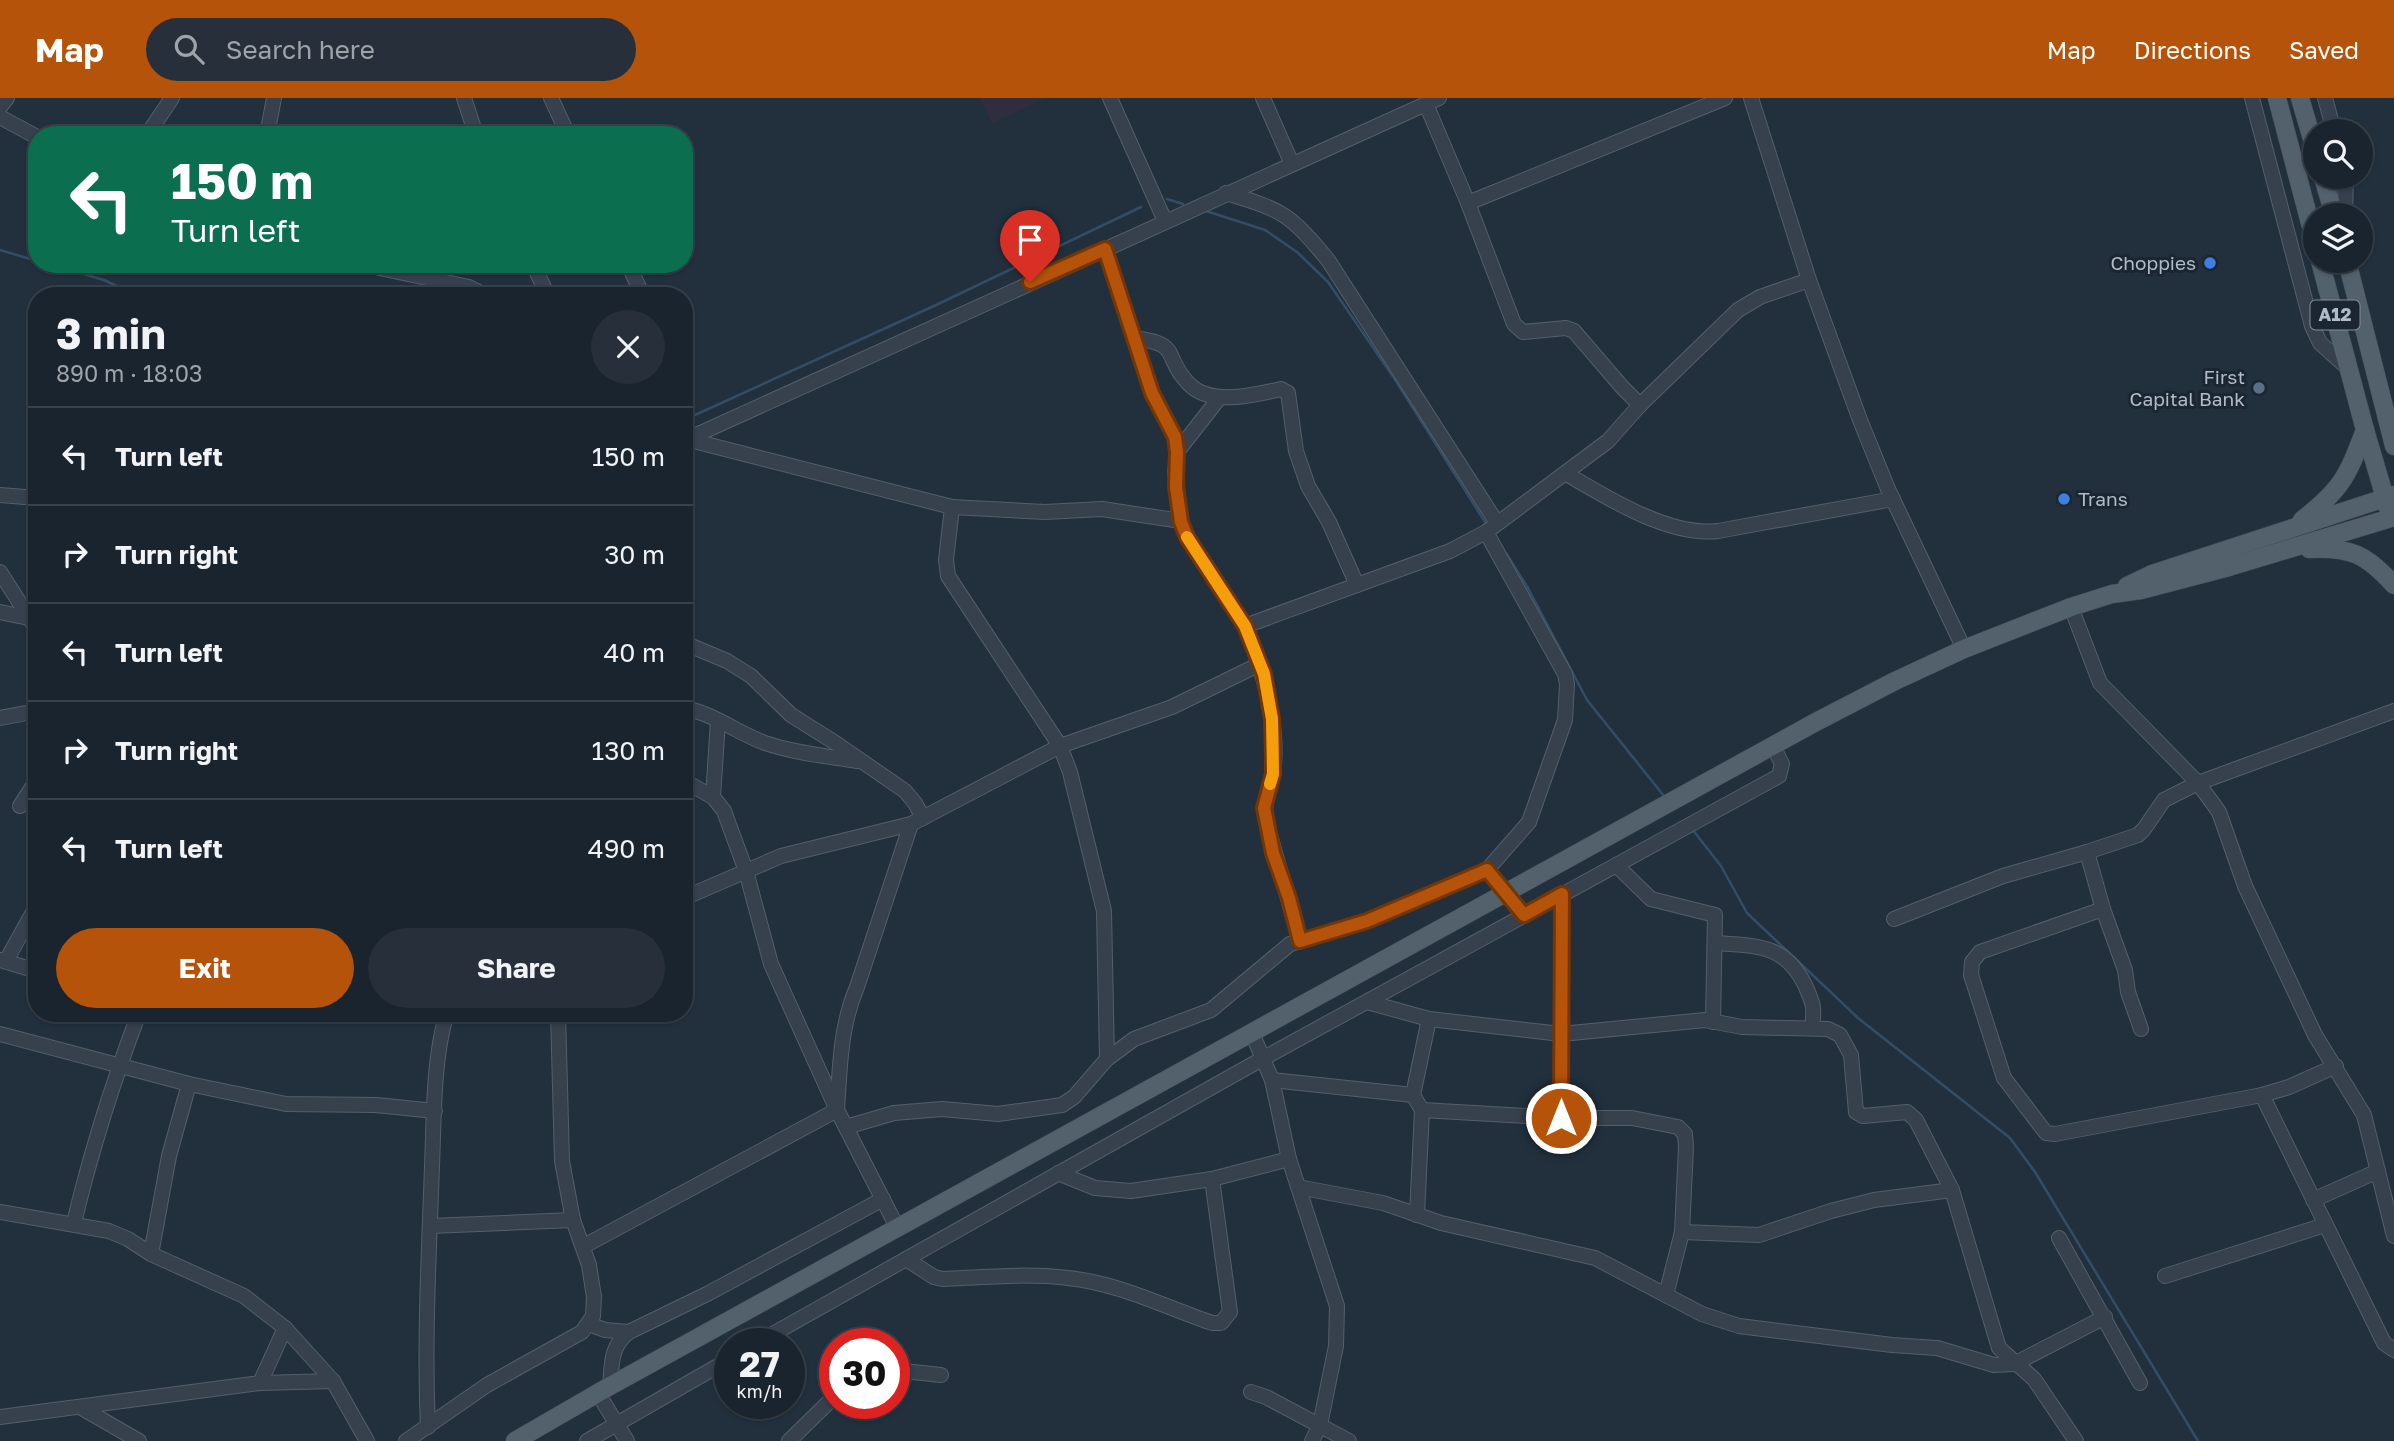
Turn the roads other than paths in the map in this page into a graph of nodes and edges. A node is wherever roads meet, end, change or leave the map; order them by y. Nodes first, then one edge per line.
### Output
1 (7, 98) edge
2 (172, 98) edge
3 (274, 98) edge
4 (464, 98) edge
5 (551, 98) edge
6 (1110, 98) edge
7 (1263, 98) edge
8 (1725, 98) edge
9 (1751, 98) edge
10 (2252, 98) edge
11 (2277, 98) edge
12 (2301, 98) edge
13 (2325, 98) edge
14 (1433, 101) edge
15 (0, 107) edge
16 (0, 117) edge
17 (2307, 119) edge
18 (2331, 119) edge
19 (153, 126) edge
20 (269, 126) edge
21 (473, 126) edge
22 (564, 126) edge
23 (28, 132) edge
24 (1292, 164) junction
25 (1226, 193) junction
26 (1468, 203) junction
27 (2305, 203) edge
28 (1165, 221) junction
29 (1105, 249) junction
30 (403, 273) edge
31 (2323, 273) edge
32 (2350, 273) edge
33 (1809, 280) junction
34 (469, 287) edge
35 (1134, 338) junction
36 (2349, 369) junction
37 (1220, 397) junction
38 (2381, 401) junction
39 (1640, 405) junction
40 (2394, 414) edge
41 (2365, 430) junction
42 (693, 436) edge
43 (693, 442) edge
44 (2394, 446) edge
45 (1177, 452) junction
46 (1565, 473) junction
47 (0, 495) edge
48 (2390, 496) edge
49 (28, 497) edge
50 (1893, 499) junction
51 (952, 507) junction
52 (2393, 521) edge
53 (1181, 522) junction
54 (1491, 528) junction
55 (2291, 529) junction
56 (2287, 550) junction
57 (0, 572) edge
58 (1357, 585) junction
59 (2394, 585) edge
60 (2112, 594) junction
61 (2071, 607) junction
62 (0, 612) edge
63 (28, 616) edge
64 (28, 622) edge
65 (1245, 626) junction
66 (693, 647) edge
67 (1964, 649) junction
68 (1261, 664) junction
69 (693, 710) edge
70 (2394, 711) edge
71 (28, 713) edge
72 (0, 718) edge
73 (718, 721) junction
74 (1060, 746) junction
75 (1773, 746) junction
76 (862, 761) junction
77 (2198, 783) junction
78 (693, 786) edge
79 (28, 794) edge
80 (713, 797) junction
81 (20, 806) dead end
82 (917, 821) junction
83 (2087, 852) junction
84 (1616, 865) junction
85 (1487, 870) junction
86 (746, 871) junction
87 (1507, 892) junction
88 (693, 894) edge
89 (1562, 894) junction
90 (2103, 909) junction
91 (1524, 915) junction
92 (1894, 919) dead end
93 (28, 920) edge
94 (1300, 941) junction
95 (1716, 943) junction
96 (3, 960) edge
97 (28, 968) edge
98 (1367, 1002) junction
99 (1429, 1019) junction
100 (135, 1022) edge
101 (444, 1022) edge
102 (558, 1022) edge
103 (1713, 1022) junction
104 (1812, 1027) junction
105 (2141, 1029) dead end
106 (1252, 1033) junction
107 (0, 1034) edge
108 (1561, 1034) junction
109 (1107, 1059) junction
110 (1262, 1059) junction
111 (119, 1064) junction
112 (2336, 1066) junction
113 (1272, 1080) junction
114 (189, 1084) junction
115 (1413, 1095) junction
116 (2262, 1095) junction
117 (837, 1110) junction
118 (1422, 1110) junction
119 (435, 1111) junction
120 (1561, 1118) junction
121 (846, 1127) junction
122 (1289, 1158) junction
123 (2378, 1171) junction
124 (1058, 1174) junction
125 (1212, 1179) junction
126 (1298, 1187) junction
127 (1952, 1190) junction
128 (883, 1199) junction
129 (2313, 1200) junction
130 (0, 1212) edge
131 (1417, 1215) junction
132 (19, 1217) junction
133 (0, 1219) edge
134 (573, 1220) junction
135 (74, 1223) junction
136 (2325, 1225) junction
137 (430, 1226) junction
138 (898, 1229) junction
139 (1682, 1232) junction
140 (2394, 1236) edge
141 (2059, 1238) dead end
142 (584, 1246) junction
143 (151, 1254) junction
144 (906, 1259) junction
145 (2165, 1276) dead end
146 (1666, 1295) junction
147 (2105, 1317) junction
148 (589, 1324) junction
149 (285, 1328) junction
150 (783, 1328) edge
151 (629, 1332) junction
152 (2394, 1350) edge
153 (2014, 1364) junction
154 (714, 1368) edge
155 (910, 1372) edge
156 (941, 1375) dead end
157 (332, 1381) junction
158 (260, 1383) junction
159 (2140, 1383) dead end
160 (604, 1390) junction
161 (1251, 1392) dead end
162 (80, 1406) junction
163 (819, 1412) edge
164 (0, 1417) edge
165 (617, 1424) junction
166 (1320, 1425) junction
167 (428, 1427) junction
168 (139, 1441) edge
169 (367, 1441) edge
170 (406, 1441) edge
171 (515, 1441) edge
172 (587, 1441) edge
173 (626, 1441) edge
174 (789, 1441) edge
175 (1312, 1441) edge
176 (1349, 1441) edge
177 (2076, 1441) edge

1 - 15 street
2 - 19 street
3 - 20 street
4 - 21 street
5 - 22 street
6 - 28 street
7 - 24 street
8 - 26 street
9 - 33 street
10 - 36 street
11 - 27 main road
12 - 17 main road
13 - 18 street
14 - 24 street
14 - 26 street
16 - 23 street
24 - 25 street
25 - 28 street
25 - 54 street
26 - 39 street
28 - 29 street
29 - 35 street
29 - 42 street
30 - 34 street
31 - 36 main road, A12
32 - 38 main road, A12
33 - 39 street
33 - 50 street
35 - 37 street
35 - 45 street
36 - 41 main road, A12
37 - 45 street
37 - 58 street
38 - 40 main road
38 - 44 main road, A12
39 - 46 street
41 - 48 main road, A12
41 - 55 main road
43 - 51 street
45 - 53 street
46 - 50 street
46 - 54 street
47 - 49 street
48 - 52 main road, A12
48 - 55 main road
50 - 67 street
51 - 53 street
51 - 74 street
52 - 56 main road
53 - 65 street
54 - 58 street
54 - 85 street
55 - 60 main road
56 - 59 main road
56 - 60 main road
57 - 63 street
58 - 65 street
60 - 61 main road
61 - 67 main road
61 - 77 street
62 - 64 street
65 - 68 street
66 - 76 street
67 - 75 main road
68 - 74 street
68 - 94 street
69 - 73 street
70 - 77 street
71 - 72 street
73 - 76 street
73 - 80 street
74 - 82 street
74 - 109 street
75 - 84 street
75 - 87 main road
76 - 82 street
77 - 83 street
77 - 112 street
78 - 80 street
79 - 81 street
80 - 86 street
82 - 86 street
82 - 117 street
83 - 90 street
83 - 92 street
84 - 89 street
84 - 95 street
85 - 87 street
85 - 94 street
86 - 88 street
86 - 117 street
87 - 91 street
87 - 106 main road
89 - 91 street
89 - 108 street
90 - 105 street
90 - 116 street
91 - 98 street
93 - 96 street
94 - 109 street
95 - 103 street
95 - 104 street
96 - 97 street
98 - 99 street
98 - 110 street
99 - 108 street
99 - 115 street
100 - 111 street
101 - 119 street
102 - 134 street
103 - 104 street
103 - 108 street
104 - 127 street
106 - 110 street
106 - 138 main road
107 - 111 street
108 - 120 street
109 - 121 street
110 - 113 street
110 - 124 street
111 - 114 street
111 - 135 street
112 - 116 street
112 - 123 street
113 - 115 street
113 - 122 street
114 - 119 street
114 - 143 street
115 - 118 street
116 - 129 street
117 - 121 street
117 - 142 street
118 - 120 street
118 - 131 street
119 - 137 street
120 - 139 street
121 - 128 street
122 - 125 street
122 - 126 street
123 - 129 street
123 - 140 street
124 - 125 street
124 - 144 street
125 - 144 street
126 - 131 street
126 - 166 street
127 - 139 street
127 - 153 street
128 - 138 street
128 - 151 street
129 - 136 street
130 - 132 street
131 - 146 street
132 - 133 street
132 - 135 street
134 - 137 street
134 - 142 street
135 - 143 street
136 - 145 street
136 - 152 street
137 - 167 street
138 - 160 main road
139 - 146 street
141 - 147 street
142 - 148 street
143 - 149 street
144 - 150 street
146 - 153 street
147 - 153 street
147 - 159 street
148 - 151 street
148 - 167 street
149 - 157 street
149 - 158 street
151 - 160 street
153 - 177 street
154 - 165 street
155 - 156 street
157 - 158 street
157 - 169 street
158 - 162 street
160 - 165 street
160 - 171 main road
161 - 166 street
162 - 164 street
162 - 168 street
163 - 174 street
165 - 172 street
165 - 173 street
166 - 175 street
166 - 176 street
167 - 170 street

